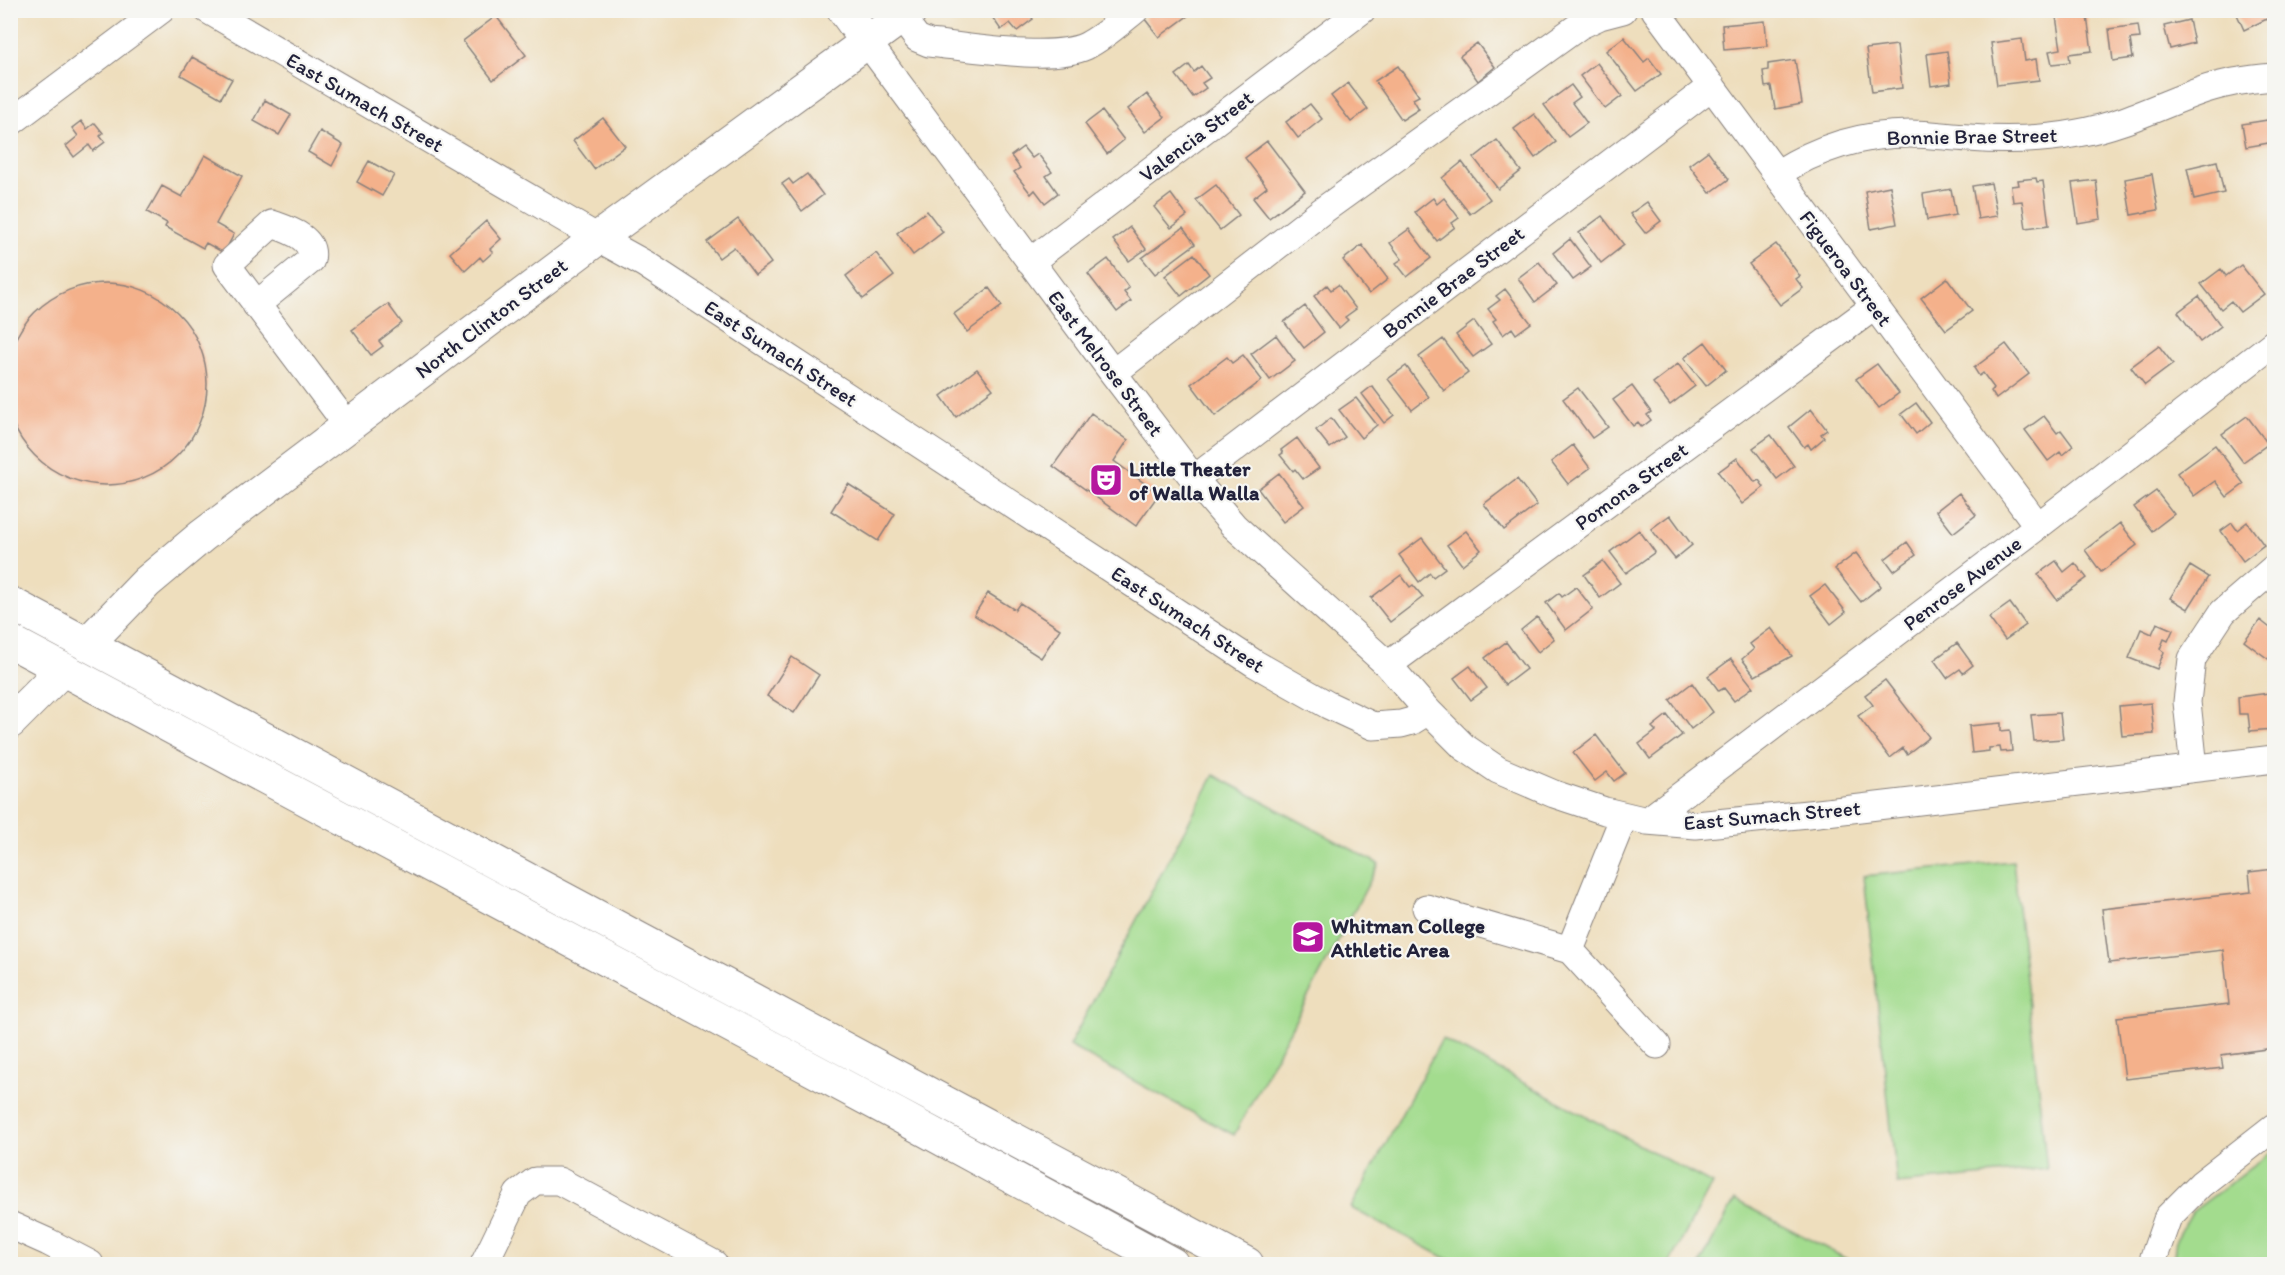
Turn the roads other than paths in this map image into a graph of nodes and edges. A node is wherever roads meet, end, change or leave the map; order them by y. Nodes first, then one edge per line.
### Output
1 (161, 10) edge
2 (208, 10) edge
3 (844, 10) edge
4 (1135, 10) edge
5 (1362, 10) edge
6 (1623, 10) edge
7 (1655, 10) edge
8 (906, 14) edge
9 (868, 43) junction
10 (2274, 77) edge
11 (1712, 86) junction
12 (10, 123) edge
13 (1777, 174) junction
14 (598, 238) junction
15 (1030, 262) junction
16 (256, 304) dead end
17 (1875, 306) junction
18 (2274, 344) edge
19 (1113, 373) junction
20 (348, 426) junction
21 (1194, 479) junction
22 (2038, 526) junction
23 (2274, 568) edge
24 (10, 603) edge
25 (10, 622) edge
26 (10, 641) edge
27 (87, 644) junction
28 (1388, 665) junction
29 (63, 669) junction
30 (1428, 711) junction
31 (10, 722) edge
32 (2274, 759) edge
33 (2194, 768) junction
34 (1636, 818) junction
35 (470, 850) junction
36 (1426, 908) dead end
37 (1570, 950) junction
38 (1656, 1045) dead end
39 (2274, 1127) edge
40 (10, 1225) edge
41 (90, 1264) edge
42 (484, 1264) edge
43 (714, 1264) edge
44 (1172, 1264) edge
45 (1247, 1264) edge
46 (2154, 1264) edge

1 - 12 street
2 - 14 street, East Sumach Street
3 - 9 main road, East Melrose Street
4 - 8 street
5 - 15 street, Valencia Street
6 - 19 street
7 - 11 street, Figueroa Street
8 - 9 main road, North Clinton Street
9 - 14 main road, North Clinton Street
9 - 15 street, East Melrose Street
10 - 13 street, Bonnie Brae Street
11 - 13 street, Figueroa Street
11 - 21 street, Bonnie Brae Street
13 - 17 street, Figueroa Street
14 - 20 main road, North Clinton Street
14 - 30 street, East Sumach Street
15 - 19 street, East Melrose Street
16 - 20 street
17 - 22 street, Figueroa Street
17 - 28 street, Pomona Street
18 - 22 street, Penrose Avenue
19 - 21 street, East Melrose Street
20 - 27 main road, North Clinton Street
21 - 28 street, East Melrose Street
22 - 34 street, Penrose Avenue
23 - 33 street
24 - 27 main road
25 - 27 main road
26 - 29 main road
27 - 35 main road
28 - 30 street, East Melrose Street
29 - 31 main road
29 - 35 main road
29 - 44 main road
30 - 34 street, East Sumach Street
32 - 33 street, East Sumach Street
33 - 34 street, East Sumach Street
34 - 37 street
35 - 45 main road
36 - 37 street
37 - 38 street
39 - 46 street
40 - 41 street
42 - 43 street

